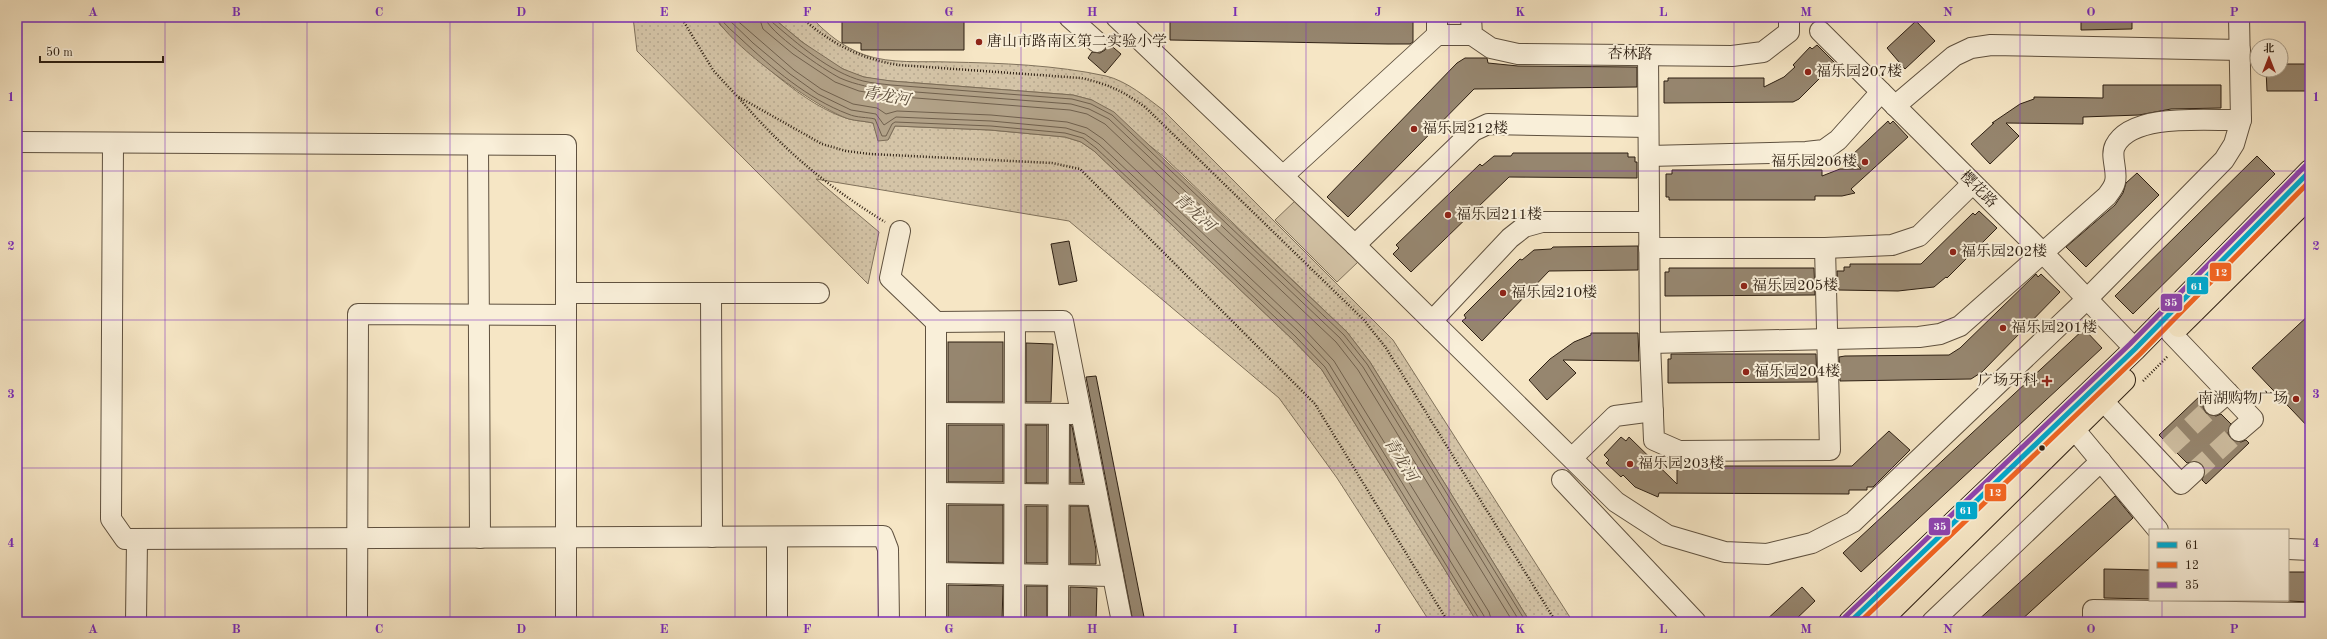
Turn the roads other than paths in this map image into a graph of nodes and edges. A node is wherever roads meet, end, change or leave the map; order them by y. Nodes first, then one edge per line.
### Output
1 (1069, 17) edge
2 (1116, 17) edge
3 (2239, 17) edge
4 (1789, 24) edge
5 (1820, 24) edge
6 (1437, 26) edge
7 (1472, 26) edge
8 (1097, 42) dead end
9 (2240, 50) junction
10 (1648, 56) junction
11 (1881, 92) junction
12 (1895, 106) junction
13 (2241, 120) junction
14 (1648, 127) junction
15 (17, 142) edge
16 (113, 143) junction
17 (478, 145) junction
18 (1649, 156) junction
19 (2310, 171) edge
20 (1282, 176) junction
21 (1972, 184) junction
22 (2310, 196) edge
23 (1649, 222) junction
24 (900, 231) road end
25 (1356, 246) junction
26 (1649, 248) junction
27 (1825, 248) junction
28 (2043, 253) junction
29 (566, 293) junction
30 (711, 293) junction
31 (819, 293) dead end
32 (2087, 299) junction
33 (479, 315) junction
34 (566, 315) junction
35 (1432, 321) junction
36 (936, 322) junction
37 (1015, 322) junction
38 (2171, 333) junction
39 (1828, 339) junction
40 (1650, 343) junction
41 (2135, 349) junction
42 (2103, 401) junction
43 (1653, 411) junction
44 (936, 413) junction
45 (1015, 413) junction
46 (1059, 414) junction
47 (1082, 414) junction
48 (2074, 429) junction
49 (2239, 431) tunnel mouth
50 (1572, 458) junction
51 (2101, 461) junction
52 (2194, 472) tunnel mouth
53 (1562, 480) dead end
54 (936, 493) junction
55 (1015, 494) junction
56 (1059, 494) junction
57 (1097, 494) junction
58 (2157, 529) edge
59 (712, 537) junction
60 (777, 537) junction
61 (480, 538) junction
62 (566, 538) junction
63 (137, 539) junction
64 (358, 539) junction
65 (2289, 549) edge
66 (2310, 550) edge
67 (936, 573) junction
68 (1014, 574) junction
69 (1058, 575) junction
70 (1113, 576) junction
71 (2310, 613) edge
72 (136, 622) edge
73 (357, 622) edge
74 (566, 622) edge
75 (777, 622) edge
76 (889, 622) edge
77 (936, 622) edge
78 (1014, 622) edge
79 (1058, 622) edge
80 (1122, 622) edge
81 (1696, 622) edge
82 (1850, 622) edge
83 (1882, 622) edge
84 (1932, 622) edge
85 (2093, 622) edge

1 - 8 street
2 - 20 street
3 - 9 street
4 - 5 street
4 - 10 street, 杏林路
5 - 11 street, 樱花路
6 - 7 street
6 - 20 street
7 - 10 street, 杏林路
9 - 12 street
9 - 13 street
10 - 14 street
11 - 12 street, 樱花路
11 - 18 street
12 - 21 street, 樱花路
13 - 28 street
13 - 32 street
14 - 18 street
14 - 25 street
15 - 16 street
16 - 17 street
16 - 63 street
17 - 29 street
17 - 33 street
18 - 23 street
19 - 41 main road
20 - 25 street
21 - 27 street
21 - 28 street, 樱花路
22 - 38 main road
23 - 26 street
23 - 35 street
24 - 36 street
25 - 35 street
26 - 27 street
26 - 40 street
27 - 39 street
28 - 32 street, 樱花路
28 - 39 street
29 - 30 street
29 - 34 street
30 - 31 street
30 - 59 street
32 - 41 street, 樱花路
32 - 50 street
33 - 34 street
33 - 61 street
33 - 64 street
34 - 62 street
35 - 50 street
36 - 37 street
36 - 44 street
37 - 45 street
37 - 47 street
38 - 42 main road
38 - 49 street
39 - 40 street
39 - 43 street
40 - 43 street
41 - 82 main road
42 - 48 main road
42 - 52 street
43 - 50 street
44 - 45 street
44 - 54 street
45 - 46 street
45 - 55 street
46 - 47 street
46 - 56 street
47 - 57 street
48 - 51 street
48 - 83 main road
51 - 58 street
51 - 84 street
53 - 81 street
54 - 55 street
54 - 67 street
55 - 56 street
55 - 68 street
56 - 57 street
56 - 69 street
57 - 70 street
59 - 60 street
59 - 62 street
60 - 75 street
60 - 76 street
61 - 62 street
61 - 64 street
62 - 74 street
63 - 64 street
63 - 72 street
64 - 73 street
65 - 66 street
67 - 68 street
67 - 77 street
68 - 69 street
68 - 78 street
69 - 70 street
69 - 79 street
70 - 80 street
71 - 85 street

